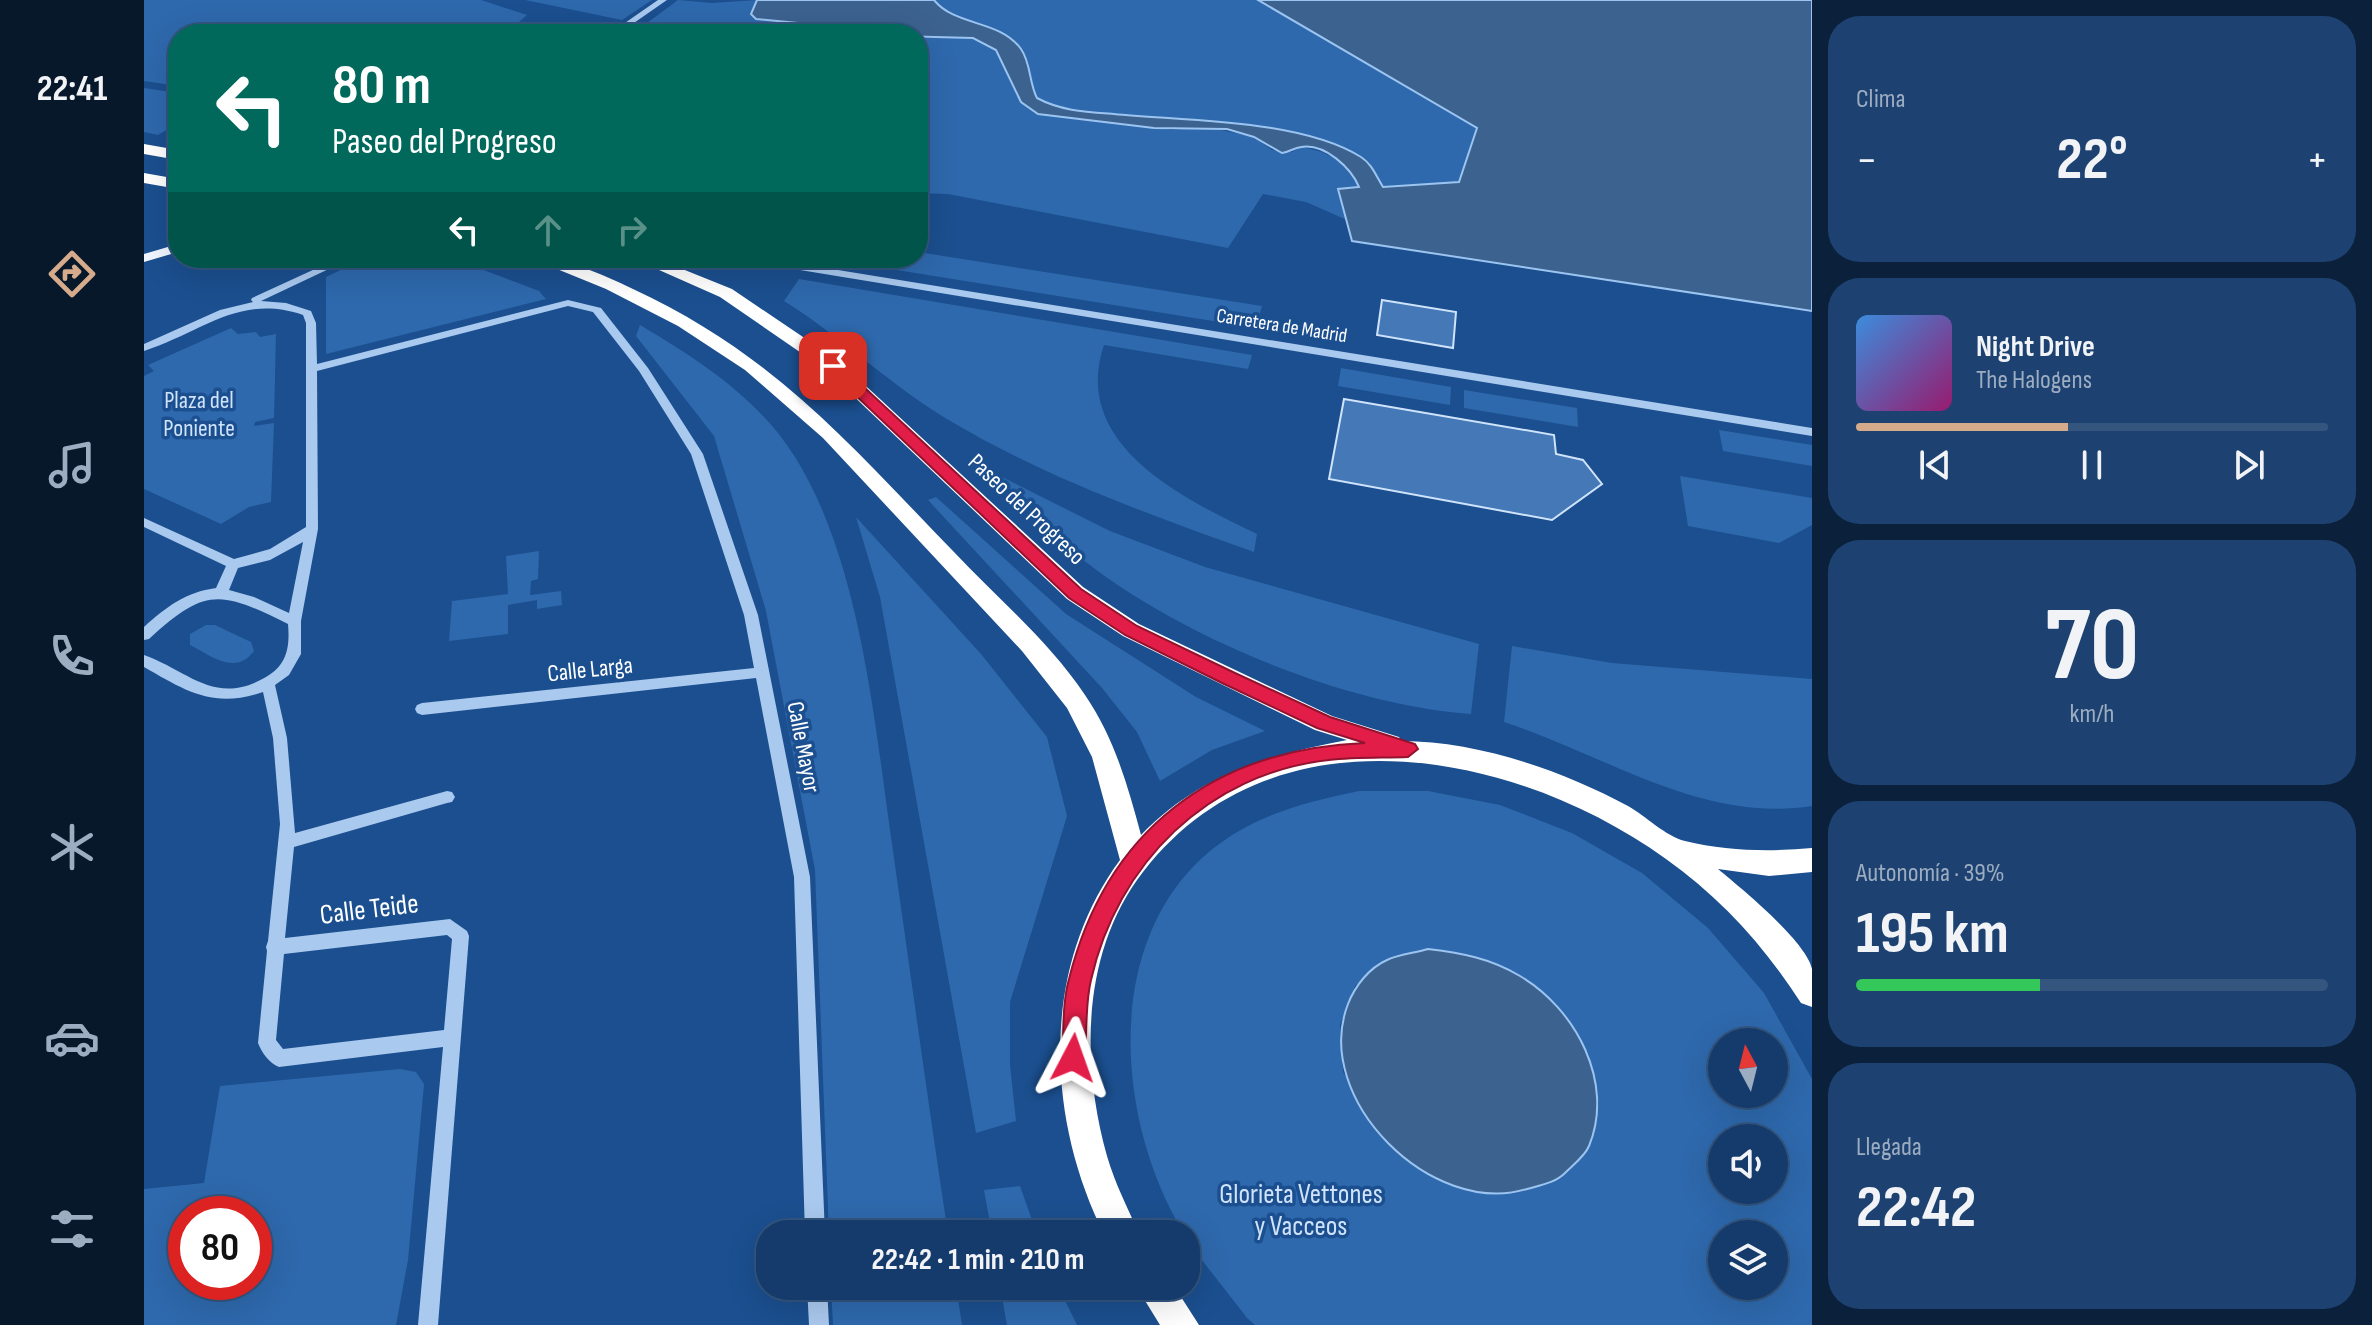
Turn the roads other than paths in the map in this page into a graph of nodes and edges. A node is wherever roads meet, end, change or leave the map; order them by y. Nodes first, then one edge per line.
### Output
1 (663, 0) edge
2 (628, 24) edge
3 (144, 149) edge
4 (168, 153) edge
5 (144, 178) edge
6 (168, 182) edge
7 (168, 249) edge
8 (144, 258) edge
9 (325, 268) edge
10 (564, 268) edge
11 (665, 268) edge
12 (807, 268) edge
13 (248, 303) junction
14 (144, 348) edge
15 (311, 369) junction
16 (1812, 432) edge
17 (144, 522) edge
18 (312, 529) junction
19 (233, 564) junction
20 (222, 590) junction
21 (294, 621) junction
22 (144, 635) edge
23 (144, 660) edge
24 (763, 672) junction
25 (268, 684) junction
26 (422, 709) dead end
27 (1408, 749) junction
28 (447, 797) dead end
29 (286, 842) junction
30 (1676, 851) junction
31 (1133, 859) junction
32 (1812, 860) edge
33 (274, 947) junction
34 (1812, 993) edge
35 (454, 1037) junction
36 (814, 1220) edge
37 (1117, 1220) edge
38 (818, 1300) edge
39 (428, 1325) edge
40 (819, 1325) edge

1 - 2 street
3 - 4 highway
5 - 6 highway
7 - 8 main road
9 - 13 street
10 - 31 highway
11 - 27 highway, Paseo del Progreso
12 - 16 street, Carretera de Madrid
13 - 14 street
13 - 15 street
15 - 18 street
15 - 24 street, Calle Mayor
17 - 19 street
18 - 19 street
18 - 21 street
19 - 20 street
20 - 21 street
20 - 22 street
21 - 25 street
23 - 25 street
24 - 26 street, Calle Larga
24 - 36 street, Calle Mayor
25 - 29 street
27 - 30 highway
27 - 31 highway
28 - 29 street
29 - 33 street
30 - 32 highway
30 - 34 highway
31 - 37 highway
33 - 35 street
33 - 35 street, Calle Teide
35 - 39 street, Calle Teide
38 - 40 street

